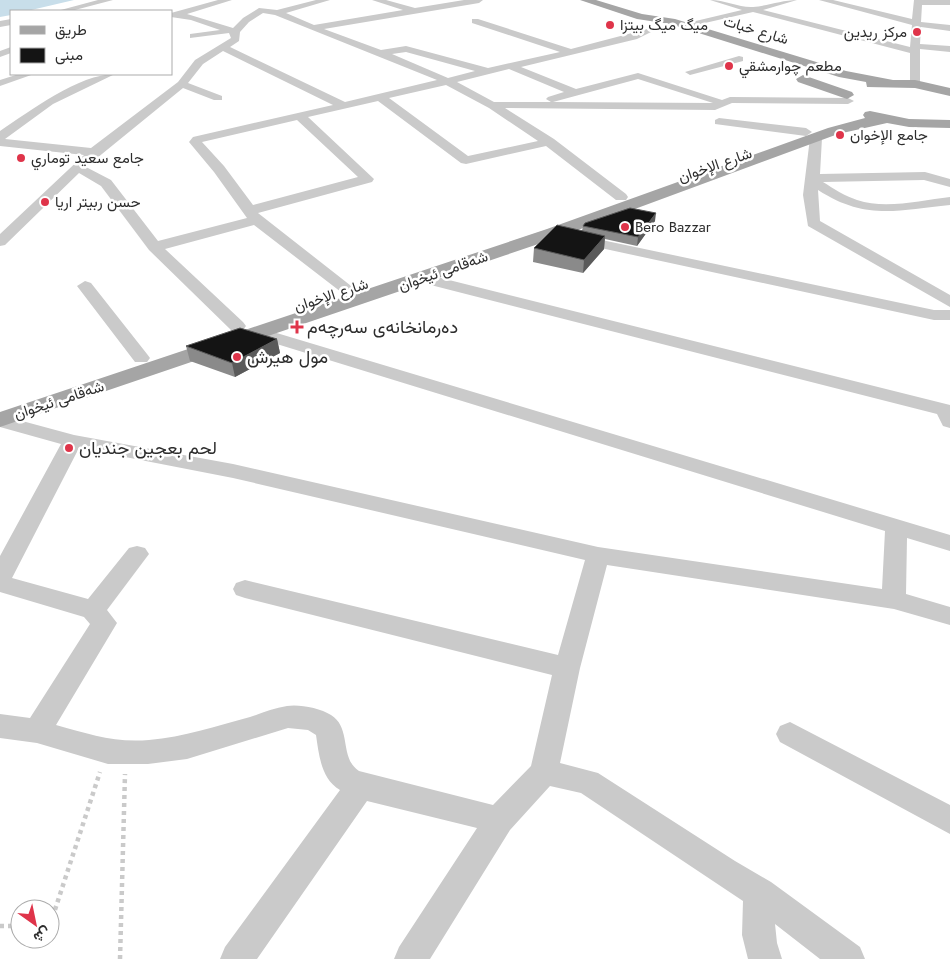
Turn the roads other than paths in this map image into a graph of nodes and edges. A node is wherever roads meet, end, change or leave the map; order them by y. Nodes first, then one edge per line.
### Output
1 (109, 0) edge
2 (228, 0) edge
3 (326, 0) edge
4 (376, 0) edge
5 (571, 0) edge
6 (585, 0) edge
7 (714, 0) edge
8 (793, 0) edge
9 (823, 0) edge
10 (289, 1) edge
11 (471, 1) edge
12 (918, 1) edge
13 (950, 2) edge
14 (311, 4) junction
15 (270, 9) junction
16 (66, 10) edge
17 (752, 10) junction
18 (417, 12) junction
19 (192, 18) junction
20 (475, 21) dead end
21 (172, 22) edge
22 (916, 24) junction
23 (686, 26) junction
24 (313, 28) junction
25 (950, 28) edge
26 (235, 32) junction
27 (654, 32) joint
28 (192, 36) dead end
29 (222, 48) junction
30 (915, 49) junction
31 (950, 49) edge
32 (712, 50) dead end
33 (571, 52) junction
34 (377, 54) junction
35 (743, 61) joint
36 (510, 66) junction
37 (488, 71) junction
38 (690, 72) dead end
39 (26, 75) edge
40 (108, 75) edge
41 (792, 76) dead end
42 (852, 76) junction
43 (183, 78) junction
44 (446, 81) junction
45 (0, 83) edge
46 (889, 83) junction
47 (819, 84) junction
48 (915, 84) junction
49 (950, 92) edge
50 (575, 93) junction
51 (380, 97) junction
52 (218, 98) dead end
53 (722, 102) junction
54 (491, 105) junction
55 (345, 106) junction
56 (526, 106) junction
57 (853, 109) junction
58 (300, 116) junction
59 (719, 122) dead end
60 (950, 124) edge
61 (933, 125) junction
62 (950, 128) edge
63 (811, 135) junction
64 (0, 137) edge
65 (0, 142) edge
66 (550, 142) junction
67 (94, 152) junction
68 (78, 168) junction
69 (813, 179) junction
70 (950, 183) edge
71 (621, 197) junction
72 (950, 201) edge
73 (252, 216) junction
74 (553, 233) junction
75 (0, 242) edge
76 (154, 247) junction
77 (464, 257) junction
78 (421, 278) junction
79 (85, 286) dead end
80 (348, 290) junction
81 (950, 302) edge
82 (950, 315) edge
83 (237, 326) junction
84 (260, 333) junction
85 (141, 358) junction
86 (0, 405) edge
87 (0, 420) edge
88 (950, 422) edge
89 (73, 441) junction
90 (896, 528) junction
91 (950, 543) edge
92 (137, 554) dead end
93 (598, 555) junction
94 (0, 578) edge
95 (0, 583) edge
96 (246, 589) dead end
97 (894, 600) junction
98 (93, 610) junction
99 (950, 616) edge
100 (567, 668) junction
101 (0, 726) edge
102 (36, 731) junction
103 (790, 734) dead end
104 (544, 772) junction
105 (360, 786) junction
106 (499, 820) junction
107 (950, 820) edge
108 (760, 893) junction
109 (237, 959) edge
110 (412, 959) edge
111 (765, 959) edge
112 (848, 959) edge

1 - 16 street
2 - 19 street
3 - 14 street
4 - 18 street
5 - 27 main road
6 - 23 main road, شارع خبات
7 - 17 street
8 - 17 street
9 - 22 street
10 - 14 street
11 - 18 street
12 - 13 street
12 - 22 street
14 - 15 street
15 - 24 street
15 - 26 street
17 - 23 street
17 - 30 street
18 - 24 street
19 - 21 street
19 - 26 street
20 - 33 street
22 - 25 street
22 - 30 street
23 - 42 main road, شارع خبات
24 - 34 street
26 - 28 street
26 - 29 street
27 - 33 street
29 - 43 street
29 - 55 street
30 - 31 street
30 - 48 street
32 - 35 main road, شارع خبات
33 - 36 street
34 - 37 street
34 - 44 street
35 - 38 street
36 - 37 street
36 - 50 street
37 - 44 street
39 - 45 street
40 - 64 street
41 - 47 main road
42 - 46 main road, شارع خبات
42 - 47 main road
43 - 52 street
43 - 67 street
44 - 51 street
44 - 54 street
46 - 48 main road
46 - 57 main road
47 - 57 main road
48 - 49 main road
50 - 53 street
50 - 56 street
51 - 55 street
51 - 66 street
53 - 56 street
53 - 57 street
54 - 56 street
54 - 66 street
55 - 58 street
57 - 61 main road, شەقامی ئیخوان
57 - 63 main road, شەقامی ئیخوان
58 - 73 street
58 - 73 street
59 - 63 street
60 - 61 main road
61 - 62 main road
63 - 69 street
63 - 71 main road, شارع الإخوان
63 - 74 main road, شەقامی ئیخوان
65 - 67 street
66 - 71 street
67 - 68 street
68 - 75 street
68 - 76 street
69 - 70 street
69 - 72 street
69 - 81 street
71 - 77 main road, شارع الإخوان
73 - 76 street
73 - 80 street
74 - 77 main road, شەقامی ئیخوان
74 - 82 street
76 - 83 street
77 - 78 main road, شەقامی ئیخوان
77 - 80 main road, شارع الإخوان
78 - 84 main road, شەقامی ئیخوان
78 - 88 street
79 - 85 street
80 - 83 main road, شارع الإخوان
83 - 85 main road, شارع الإخوان
84 - 87 main road, شەقامی ئیخوان
84 - 90 street
85 - 86 main road, شارع الإخوان
87 - 89 street
89 - 93 street
89 - 94 street
90 - 91 street
90 - 97 street
92 - 98 street
93 - 97 street
93 - 100 street
95 - 98 street
96 - 100 street
97 - 99 street
98 - 102 street
100 - 104 street
101 - 102 street
102 - 105 street
103 - 107 street
104 - 106 street
104 - 108 street
105 - 106 street
105 - 109 street
106 - 110 street
108 - 111 street
108 - 112 street

